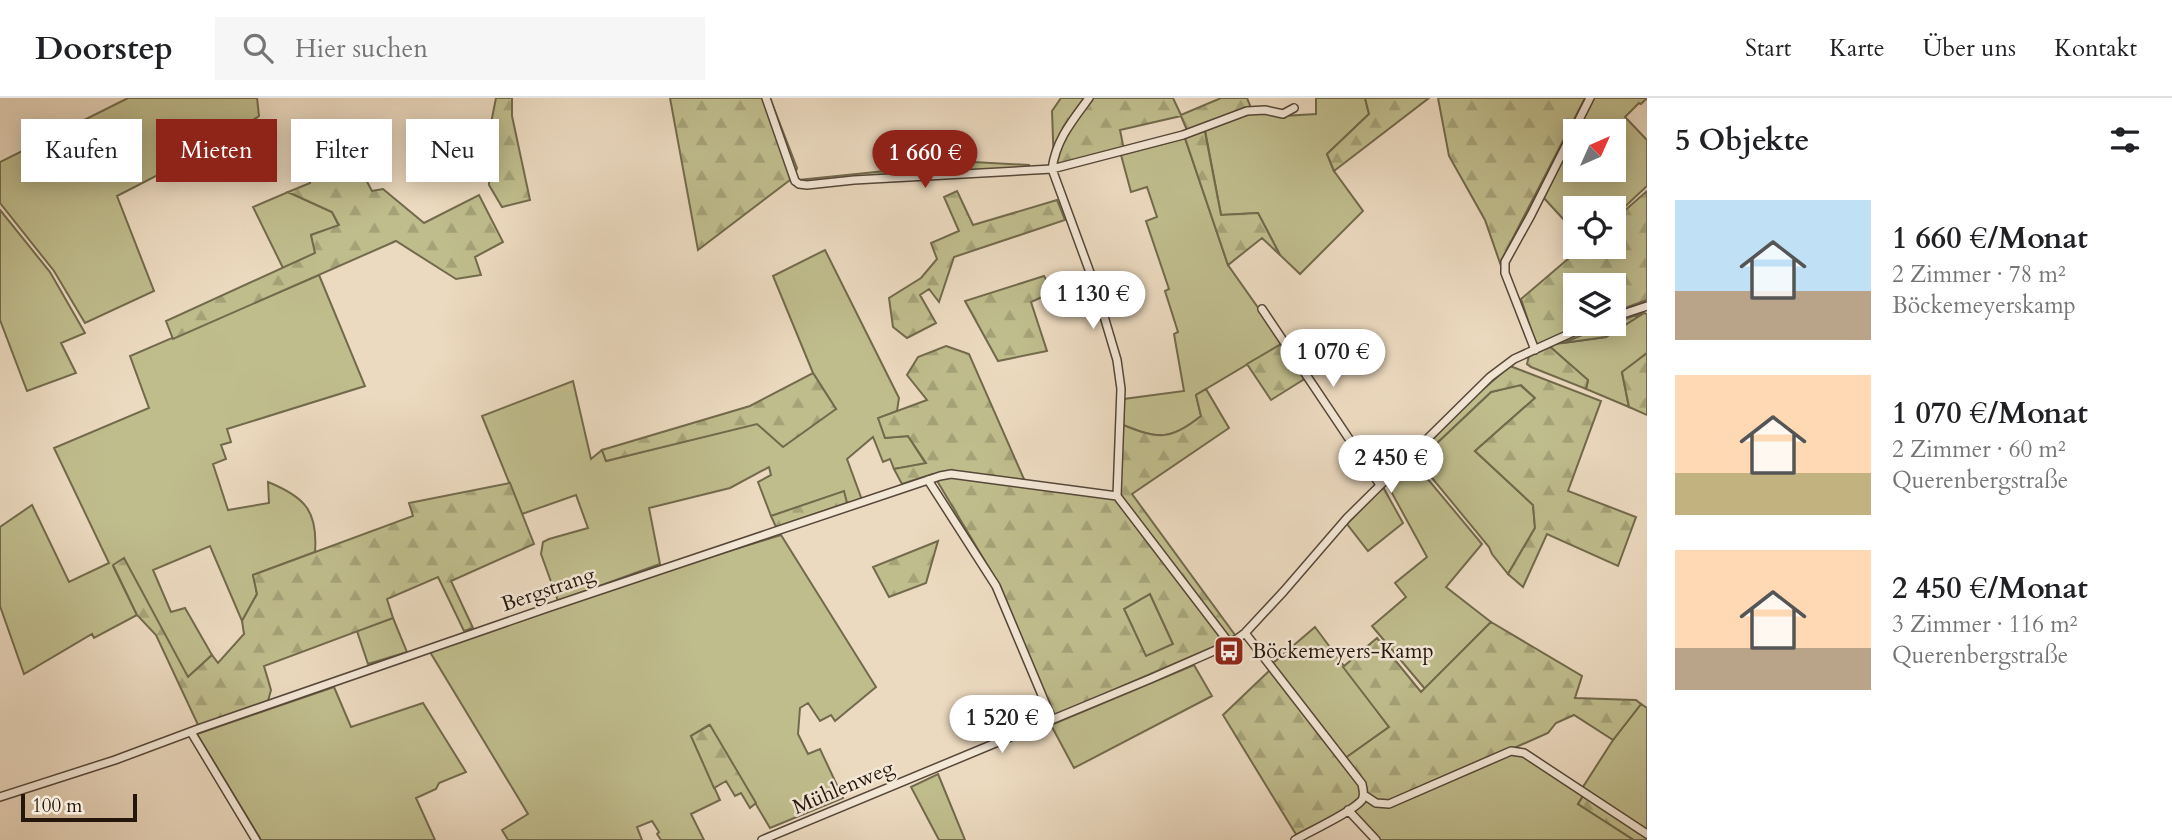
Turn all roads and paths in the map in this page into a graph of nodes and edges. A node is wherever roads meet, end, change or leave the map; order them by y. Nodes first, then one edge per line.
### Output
1 (765, 98) edge
2 (1089, 98) edge
3 (1590, 98) edge
4 (1294, 108) dead end
5 (1052, 169) junction
6 (1647, 306) edge
7 (1262, 309) dead end
8 (1626, 313) edge
9 (1565, 336) edge
10 (1535, 350) junction
11 (928, 480) junction
12 (1380, 485) junction
13 (1117, 496) junction
14 (1245, 634) junction
15 (1230, 644) junction
16 (1052, 719) junction
17 (191, 732) junction
18 (1364, 795) junction
19 (0, 797) edge
20 (1348, 810) junction
21 (1647, 835) edge
22 (1296, 839) edge
23 (256, 840) edge
24 (762, 840) edge
25 (1376, 840) edge

1 - 5 street
2 - 5 street
3 - 10 street
4 - 5 street
5 - 13 street
6 - 8 street
7 - 12 street
9 - 10 street, Mühlenweg
10 - 12 street, Mühlenweg
11 - 13 street, Bergstrang
11 - 16 street
11 - 17 street, Bergstrang
12 - 14 street, Mühlenweg
13 - 15 street
14 - 15 street, Mühlenweg
14 - 18 street
15 - 16 street, Mühlenweg
16 - 24 street, Mühlenweg
17 - 19 street, Bergstrang
17 - 23 street
18 - 20 street
18 - 21 street
20 - 22 street
20 - 25 street

